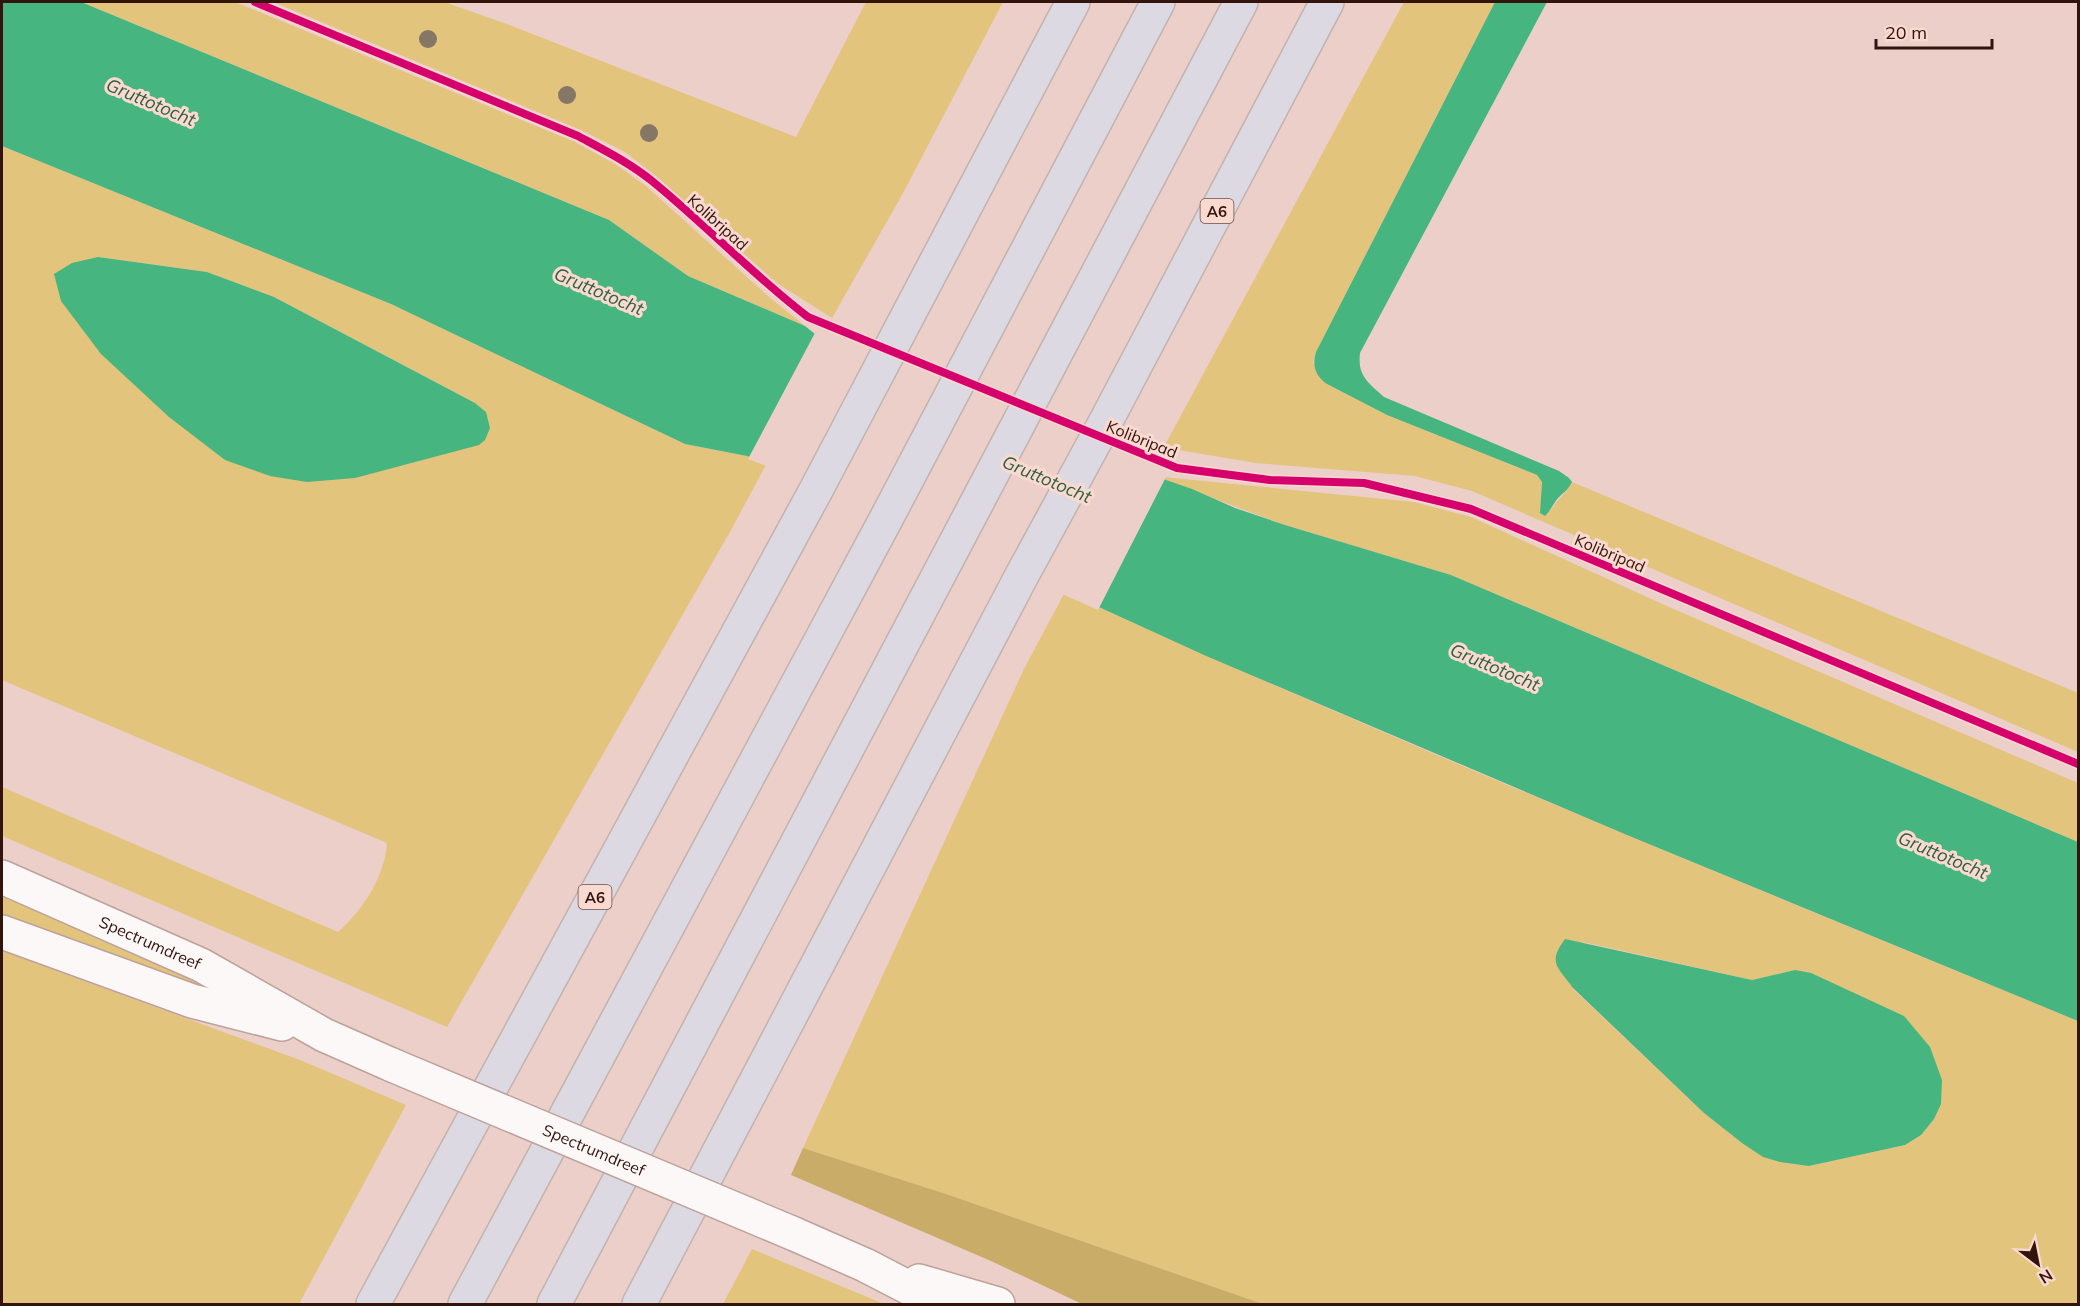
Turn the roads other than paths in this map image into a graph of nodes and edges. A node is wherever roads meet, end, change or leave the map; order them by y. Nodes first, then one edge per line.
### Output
1 (1073, 2) edge
2 (1158, 2) edge
3 (1241, 2) edge
4 (1327, 2) edge
5 (2, 878) edge
6 (2, 932) edge
7 (324, 1035) junction
8 (865, 1264) junction
9 (373, 1305) edge
10 (465, 1305) edge
11 (554, 1305) edge
12 (639, 1305) edge
13 (940, 1305) edge
14 (998, 1305) edge

1 - 9 highway, A6
2 - 10 highway
3 - 11 highway
4 - 12 highway, A6
5 - 7 main road, Spectrumdreef
6 - 7 main road, Spectrumdreef
7 - 8 main road, Spectrumdreef, bridge
8 - 13 main road, Spectrumdreef
8 - 14 main road, Spectrumdreef

